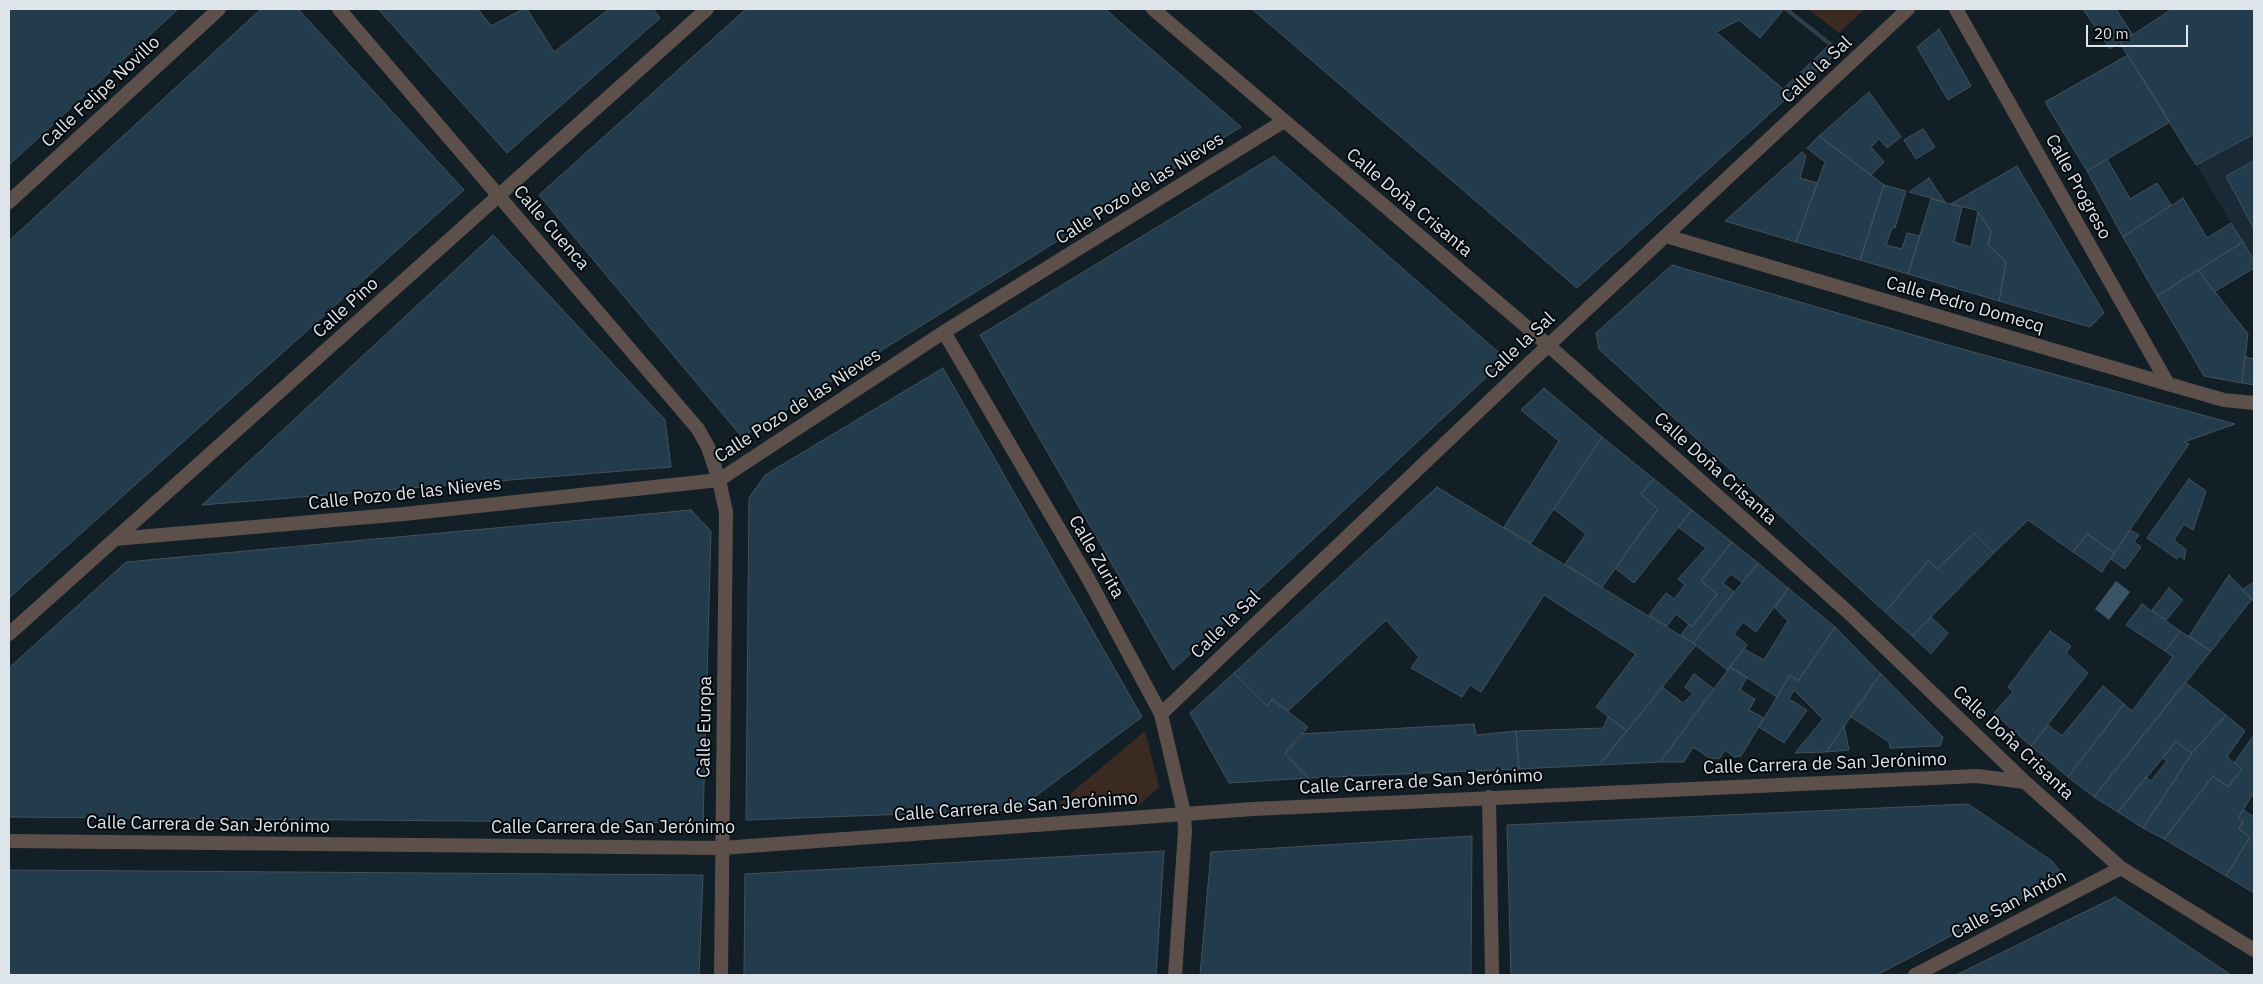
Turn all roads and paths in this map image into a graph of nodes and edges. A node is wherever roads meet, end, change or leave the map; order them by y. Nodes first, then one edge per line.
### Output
1 (218, 9) edge
2 (339, 9) edge
3 (707, 9) edge
4 (1908, 9) edge
5 (1956, 9) edge
6 (1161, 11) edge
7 (1284, 121) junction
8 (499, 197) junction
9 (9, 202) edge
10 (1666, 236) junction
11 (944, 332) junction
12 (1548, 345) junction
13 (2168, 384) junction
14 (2254, 403) edge
15 (719, 480) junction
16 (115, 539) junction
17 (9, 634) edge
18 (1161, 714) junction
19 (2025, 782) junction
20 (1489, 798) junction
21 (1184, 813) junction
22 (9, 841) edge
23 (722, 848) junction
24 (2122, 868) junction
25 (2254, 950) edge
26 (721, 975) edge
27 (1175, 975) edge
28 (1492, 975) edge
29 (1915, 975) edge

1 - 9 street, Calle Felipe Novillo
2 - 8 street, Calle Cuenca
3 - 8 street, Calle Pino
4 - 10 street, Calle la Sal
5 - 13 street, Calle Progreso
6 - 7 street, Calle Doña Crisanta
7 - 11 street, Calle Pozo de las Nieves
7 - 12 street, Calle Doña Crisanta
8 - 15 street, Calle Cuenca
8 - 16 street, Calle Pino
10 - 12 street, Calle la Sal
10 - 13 street, Calle Pedro Domecq
11 - 15 street, Calle Pozo de las Nieves
11 - 18 street, Calle Zurita
12 - 18 street, Calle la Sal
12 - 19 street, Calle Doña Crisanta
13 - 14 street, Calle Pedro Domecq
15 - 16 street, Calle Pozo de las Nieves
15 - 23 street, Calle Europa
16 - 17 street, Calle Pino
18 - 21 street, Calle Zurita
19 - 20 street, Calle Carrera de San Jerónimo
19 - 24 street, Calle Doña Crisanta
20 - 21 street, Calle Carrera de San Jerónimo
20 - 28 street
21 - 23 street, Calle Carrera de San Jerónimo
21 - 27 street, Calle Zurita
22 - 23 street, Calle Carrera de San Jerónimo
23 - 26 street, Calle Europa
24 - 25 street, Calle Doña Crisanta
24 - 29 street, Calle San Antón

